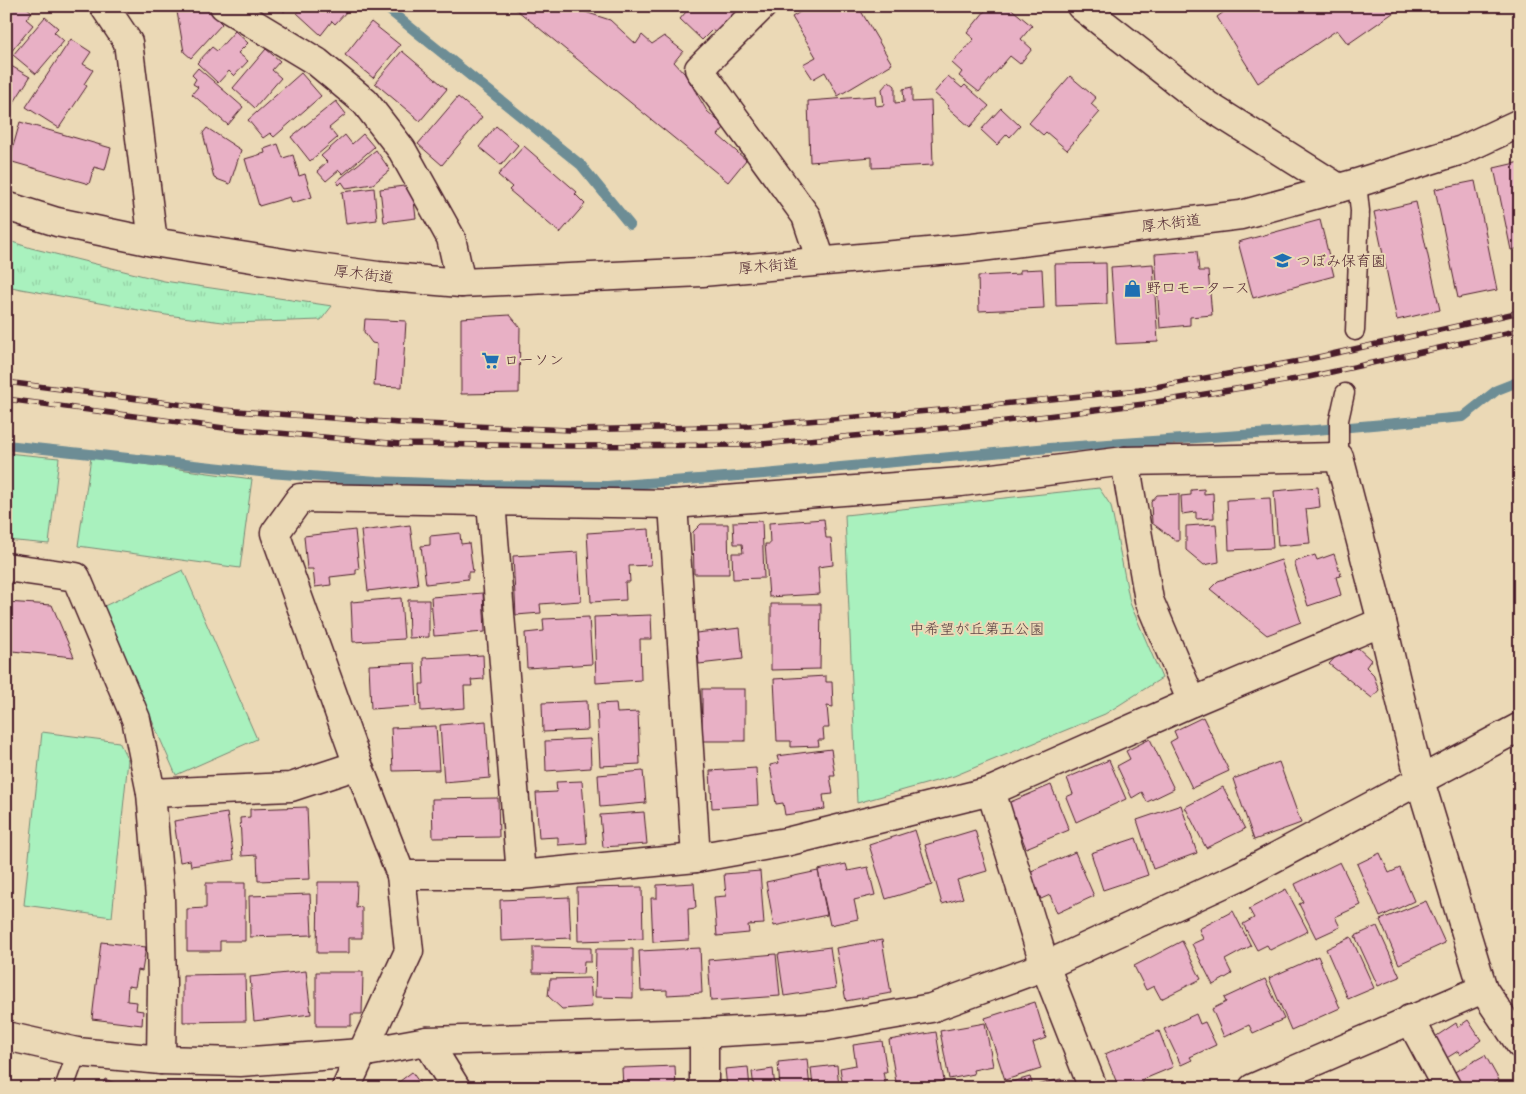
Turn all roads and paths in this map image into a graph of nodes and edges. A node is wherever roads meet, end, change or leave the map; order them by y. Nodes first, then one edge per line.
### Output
1 (104, 6) edge
2 (224, 6) edge
3 (762, 6) edge
4 (1080, 6) edge
5 (1520, 123) edge
6 (1348, 186) junction
7 (6, 206) edge
8 (153, 242) junction
9 (821, 261) junction
10 (461, 283) junction
11 (1355, 331) dead end
12 (1345, 393) dead end
13 (1339, 457) junction
14 (1125, 462) junction
15 (491, 502) junction
16 (673, 504) junction
17 (6, 567) edge
18 (1382, 622) junction
19 (1192, 702) junction
20 (1520, 727) edge
21 (358, 765) junction
22 (1420, 782) junction
23 (991, 791) junction
24 (151, 793) junction
25 (696, 858) junction
26 (401, 875) junction
27 (521, 875) junction
28 (1046, 966) junction
29 (1483, 989) junction
30 (1410, 1020) junction
31 (704, 1033) junction
32 (6, 1036) edge
33 (427, 1041) junction
34 (1520, 1044) edge
35 (77, 1052) junction
36 (361, 1052) junction
37 (161, 1060) junction
38 (64, 1088) edge
39 (346, 1088) edge
40 (456, 1088) edge
41 (704, 1088) edge
42 (1093, 1088) edge
43 (1253, 1088) edge
44 (1447, 1088) edge

1 - 8 street
2 - 10 street
3 - 9 street
4 - 6 street
5 - 6 street, 厚木街道
6 - 9 street, 厚木街道
6 - 11 lane
7 - 8 street, 厚木街道
8 - 10 street, 厚木街道
9 - 10 street, 厚木街道
12 - 13 lane
13 - 14 street
13 - 18 street
14 - 16 street
14 - 19 street
15 - 16 street
15 - 21 street
15 - 27 street
16 - 25 street
17 - 24 street
18 - 19 street
18 - 22 street
19 - 23 street
20 - 22 street
21 - 24 street
21 - 26 street
22 - 28 street
22 - 29 street
23 - 25 street
23 - 28 street
24 - 37 street
25 - 27 street
26 - 27 street
26 - 36 street
28 - 31 street
28 - 42 street
29 - 30 street
29 - 34 street
30 - 43 street
30 - 44 street
31 - 33 street
31 - 41 street
32 - 35 street
33 - 36 street
33 - 40 street
35 - 37 street
35 - 38 lane
36 - 37 street
36 - 39 street

